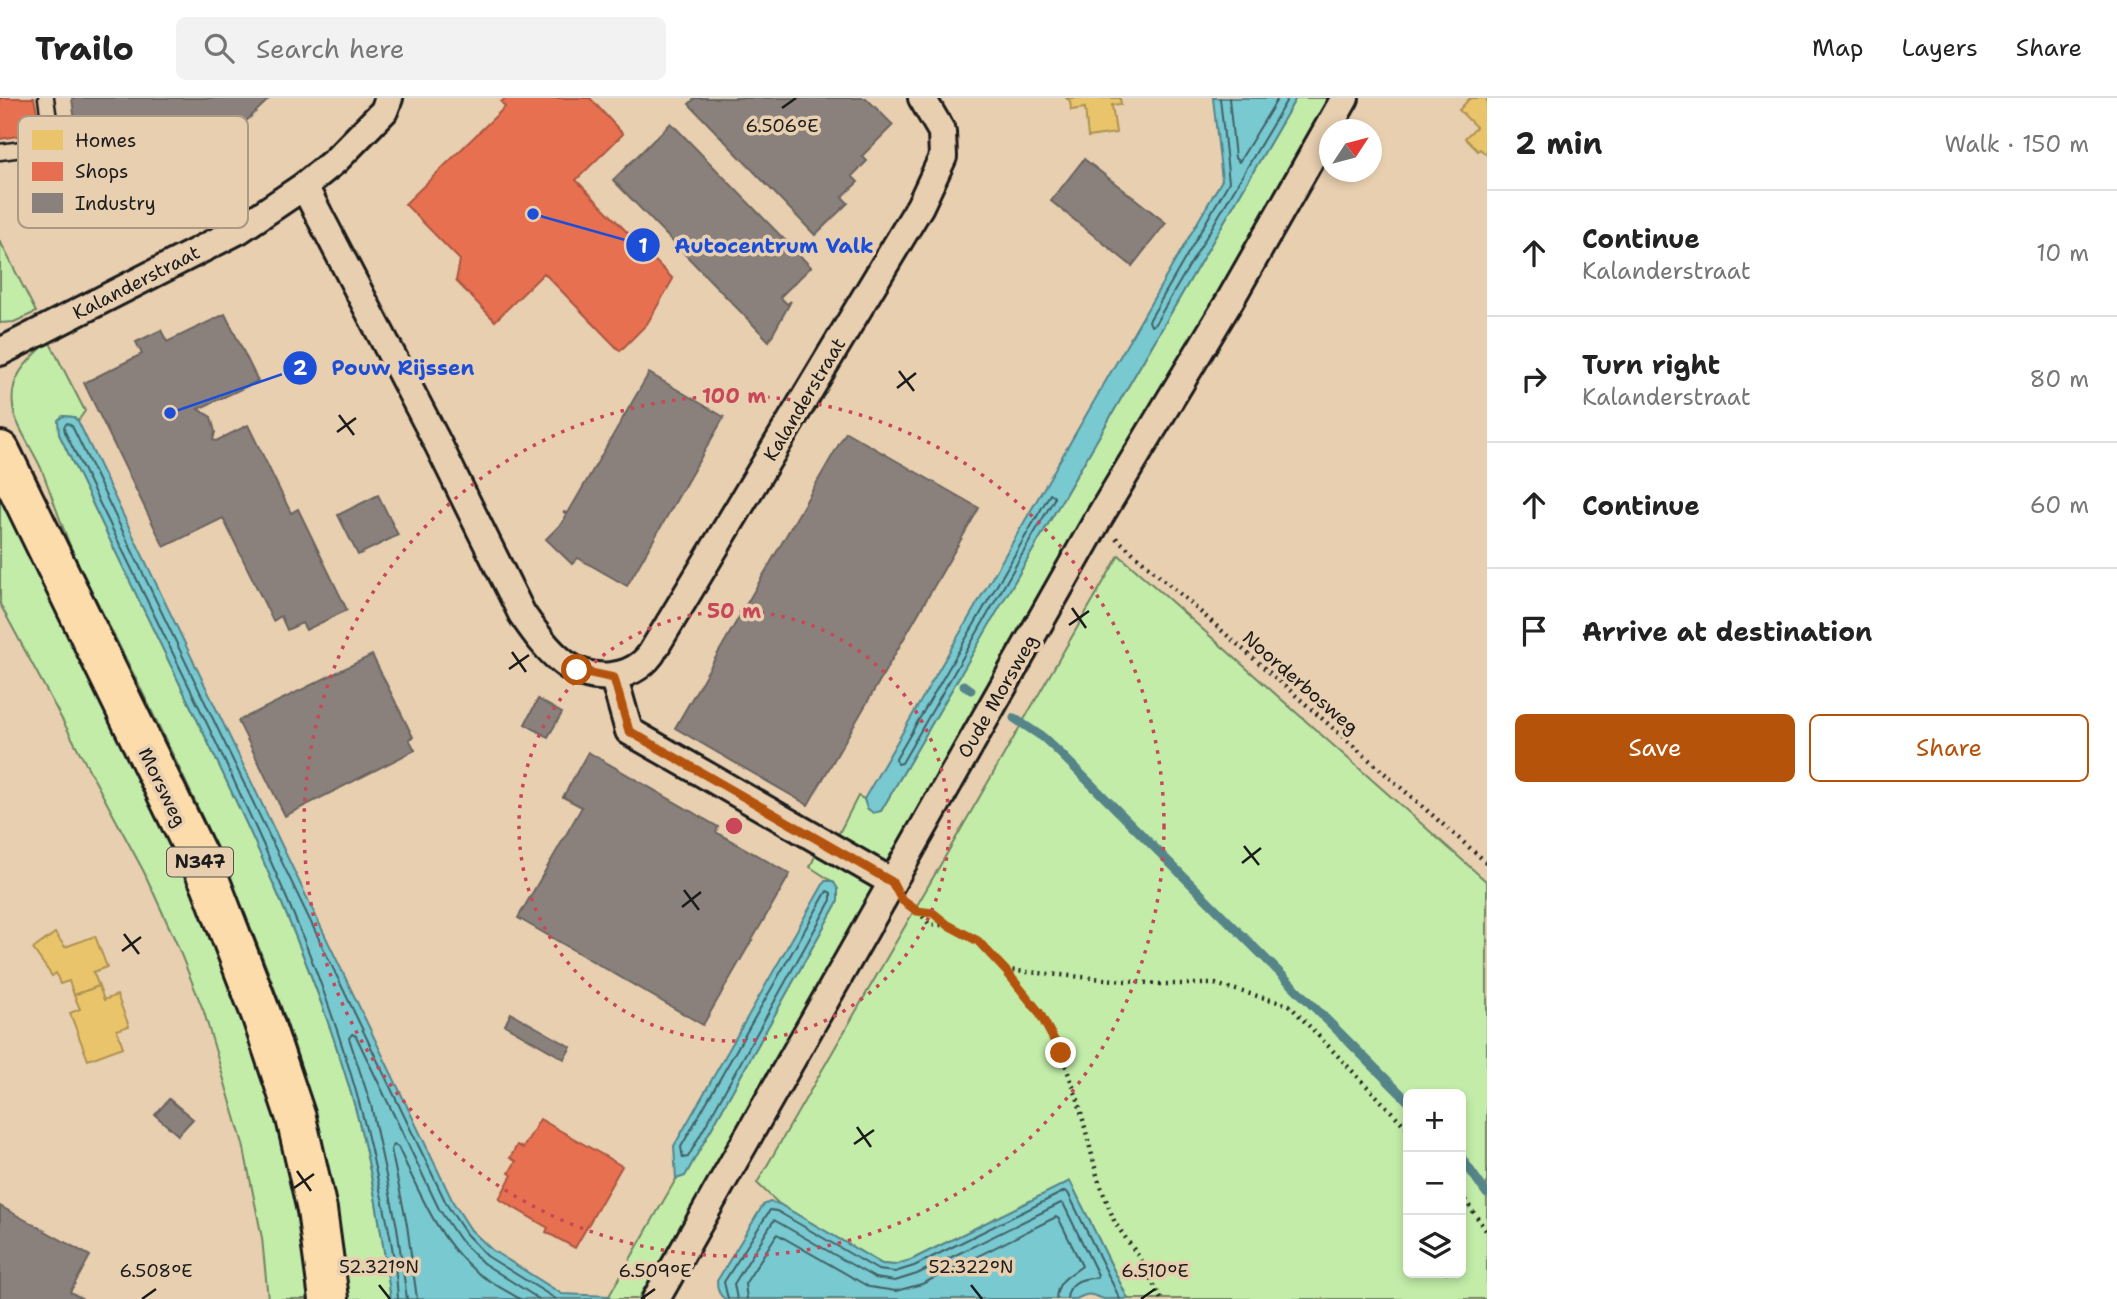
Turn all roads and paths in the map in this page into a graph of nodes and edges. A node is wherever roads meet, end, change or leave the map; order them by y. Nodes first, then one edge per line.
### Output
1 (46, 98) edge
2 (389, 98) edge
3 (922, 98) edge
4 (1345, 98) edge
5 (49, 116) edge
6 (18, 150) edge
7 (0, 152) edge
8 (304, 186) junction
9 (248, 224) edge
10 (242, 228) edge
11 (0, 352) edge
12 (0, 450) edge
13 (1097, 521) junction
14 (614, 678) junction
15 (1487, 863) edge
16 (892, 882) junction
17 (917, 911) junction
18 (948, 925) junction
19 (1006, 971) junction
20 (1403, 1124) edge
21 (1466, 1201) edge
22 (1487, 1232) edge
23 (329, 1299) edge
24 (656, 1299) edge
25 (1161, 1299) edge

1 - 5 lane
2 - 8 street, Kalanderstraat
3 - 14 street, Kalanderstraat
4 - 13 street, Oude Morsweg
6 - 7 lane
8 - 9 street, Kalanderstraat
8 - 14 street
10 - 11 street, Kalanderstraat
12 - 23 main road, Morsweg / N347
13 - 15 path, Noorderbosweg
13 - 16 street, Oude Morsweg
14 - 16 street
16 - 17 path
16 - 24 street, Oude Morsweg
17 - 18 path
17 - 18 path
18 - 19 path
19 - 20 path
19 - 25 path
21 - 22 path

